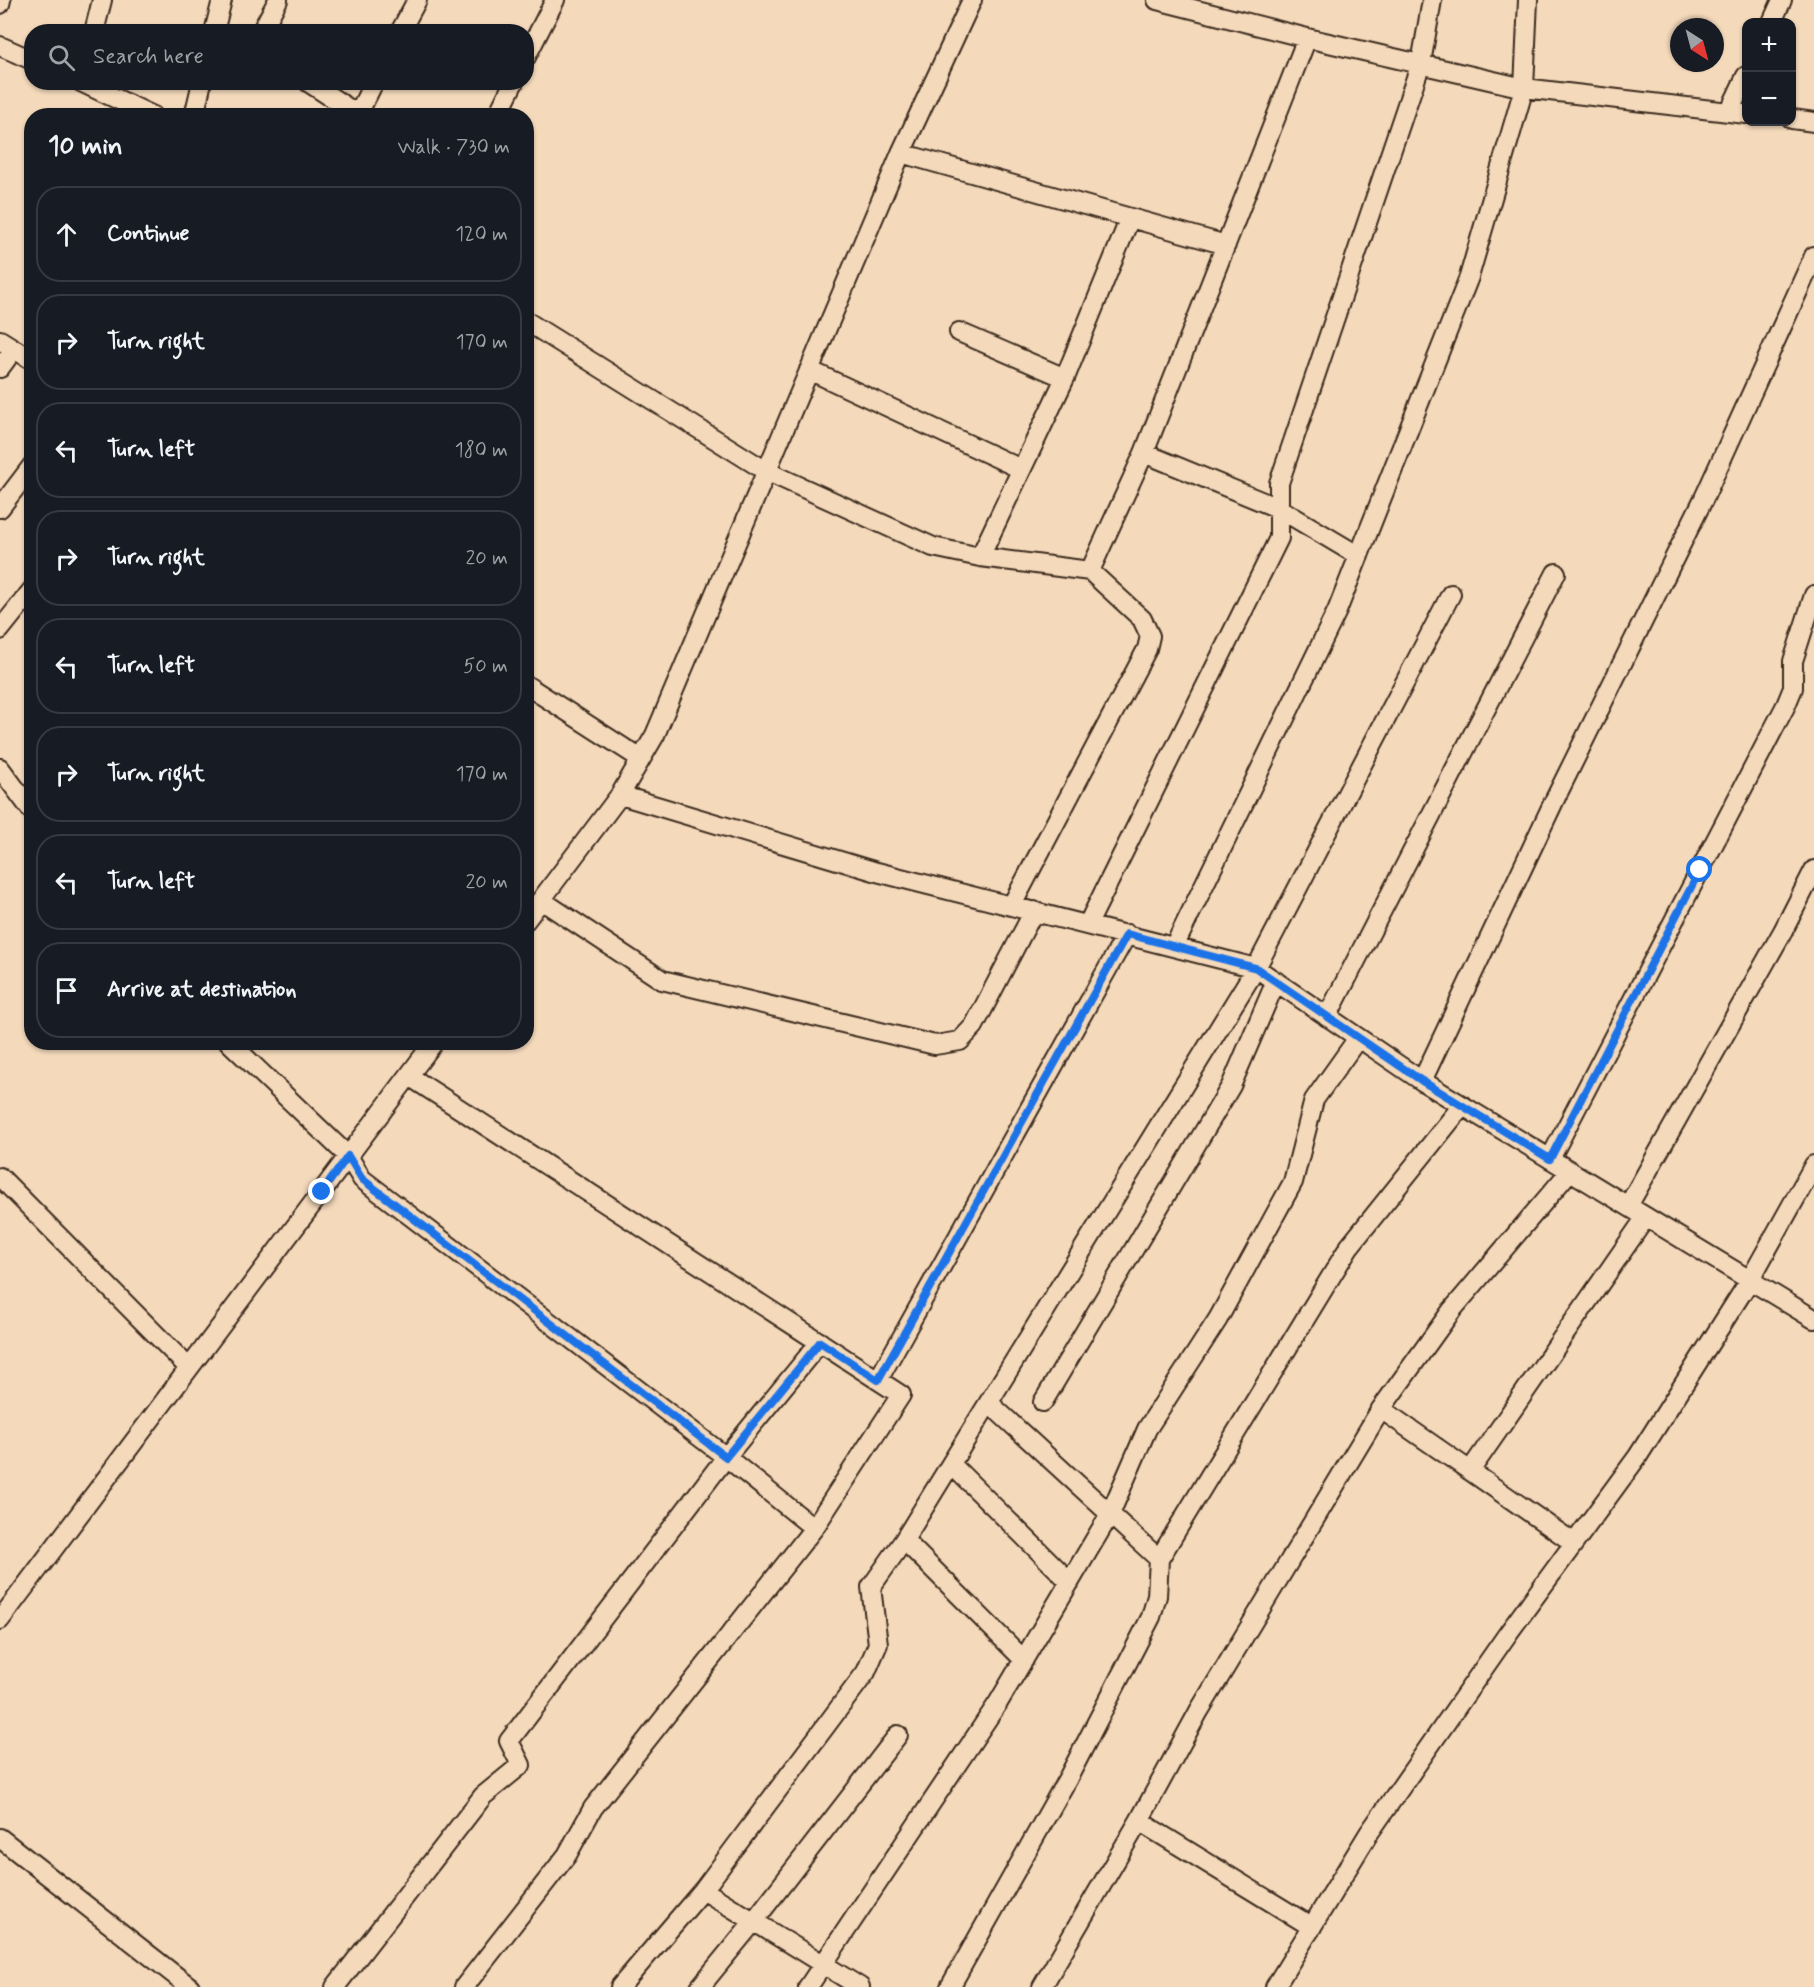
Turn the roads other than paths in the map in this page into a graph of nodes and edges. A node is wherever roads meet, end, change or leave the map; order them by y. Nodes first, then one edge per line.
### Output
1 (102, 0) edge
2 (222, 0) edge
3 (279, 0) edge
4 (417, 0) edge
5 (555, 0) edge
6 (972, 0) edge
7 (1157, 0) edge
8 (1432, 0) edge
9 (1528, 0) edge
10 (1782, 0) edge
11 (1774, 18) edge
12 (96, 24) edge
13 (220, 24) edge
14 (266, 24) edge
15 (404, 24) edge
16 (1307, 38) junction
17 (534, 41) edge
18 (0, 46) edge
19 (24, 56) edge
20 (1421, 63) junction
21 (1524, 88) junction
22 (96, 90) edge
23 (200, 90) edge
24 (320, 90) edge
25 (370, 90) edge
26 (510, 90) edge
27 (1742, 94) edge
28 (136, 108) edge
29 (196, 108) edge
30 (347, 108) edge
31 (361, 108) edge
32 (501, 108) edge
33 (1738, 113) edge
34 (1796, 120) edge
35 (1814, 122) edge
36 (901, 153) junction
37 (1130, 218) junction
38 (1226, 245) junction
39 (1814, 256) edge
40 (534, 326) edge
41 (958, 332) dead end
42 (7, 344) edge
43 (24, 355) edge
44 (0, 368) edge
45 (809, 370) junction
46 (1065, 378) junction
47 (1144, 453) junction
48 (1021, 469) junction
49 (766, 471) junction
50 (24, 476) edge
51 (0, 508) edge
52 (1280, 509) junction
53 (1359, 556) junction
54 (980, 557) junction
55 (1090, 571) junction
56 (1556, 573) dead end
57 (1451, 594) dead end
58 (24, 601) edge
59 (1813, 601) edge
60 (0, 630) edge
61 (534, 690) edge
62 (641, 759) junction
63 (0, 768) edge
64 (620, 795) junction
65 (24, 800) edge
66 (1814, 870) edge
67 (541, 900) junction
68 (1012, 905) junction
69 (534, 909) edge
70 (1034, 911) junction
71 (1088, 924) junction
72 (1127, 934) junction
73 (1174, 947) junction
74 (1256, 968) junction
75 (1276, 981) junction
76 (1327, 1017) junction
77 (1359, 1038) junction
78 (237, 1050) edge
79 (428, 1050) edge
80 (409, 1076) junction
81 (1422, 1081) junction
82 (1462, 1106) junction
83 (348, 1156) junction
84 (1550, 1159) junction
85 (1814, 1165) edge
86 (1570, 1171) junction
87 (0, 1177) edge
88 (1628, 1206) junction
89 (1646, 1217) junction
90 (1750, 1280) junction
91 (1814, 1319) edge
92 (820, 1342) junction
93 (189, 1368) junction
94 (878, 1380) junction
95 (1043, 1402) dead end
96 (989, 1403) junction
97 (1381, 1410) junction
98 (726, 1457) junction
99 (951, 1464) junction
100 (1470, 1471) junction
101 (1110, 1514) junction
102 (814, 1528) junction
103 (904, 1540) junction
104 (1574, 1544) junction
105 (1159, 1559) junction
106 (1070, 1582) junction
107 (1, 1617) edge
108 (1024, 1660) junction
109 (898, 1735) dead end
110 (1139, 1821) junction
111 (0, 1838) edge
112 (703, 1890) junction
113 (754, 1921) junction
114 (1312, 1927) junction
115 (824, 1964) junction
116 (190, 1987) edge
117 (335, 1987) edge
118 (464, 1987) edge
119 (620, 1987) edge
120 (700, 1987) edge
121 (808, 1987) edge
122 (860, 1987) edge
123 (950, 1987) edge
124 (1042, 1987) edge
125 (1275, 1987) edge

1 - 12 street
2 - 13 street
3 - 14 street
4 - 15 street
5 - 17 street
6 - 36 street
7 - 16 street
8 - 20 street
9 - 21 street
10 - 11 street
16 - 20 street
16 - 38 street
18 - 19 street
20 - 21 street
20 - 52 street
21 - 33 street
21 - 53 street
22 - 28 street
23 - 29 street
24 - 30 street
25 - 31 street
26 - 32 street
27 - 33 street
34 - 35 street
36 - 37 street
36 - 45 street
37 - 38 street
37 - 46 street
38 - 47 street
39 - 81 street
40 - 49 street
41 - 46 street
42 - 43 street
42 - 44 street
45 - 48 street
45 - 49 street
46 - 48 street
47 - 52 street
47 - 55 street
48 - 54 street
49 - 54 street
49 - 62 street
50 - 51 street
52 - 53 street
52 - 71 street
53 - 73 street
54 - 55 street
55 - 68 street
56 - 76 street
57 - 74 street
58 - 60 street
59 - 84 street
61 - 62 street
62 - 64 street
63 - 65 street
64 - 67 street
64 - 68 street
66 - 88 street
67 - 69 street
67 - 70 street
68 - 70 street
70 - 71 street
71 - 72 street
72 - 73 street
72 - 94 street
73 - 74 street
74 - 75 street
74 - 96 street
75 - 76 street
75 - 95 street
76 - 77 street
77 - 81 street
77 - 101 street
78 - 83 street
79 - 80 street
80 - 83 street
80 - 92 street
81 - 82 street
82 - 84 street
82 - 105 street
83 - 93 street
83 - 98 street
84 - 86 street
85 - 90 street
86 - 88 street
86 - 97 street
87 - 93 street
88 - 89 street
89 - 90 street
89 - 100 street
90 - 91 street
90 - 104 street
92 - 94 street
92 - 98 street
93 - 107 street
94 - 102 street
96 - 99 street
96 - 101 street
97 - 100 street
97 - 110 street
98 - 102 street
98 - 117 street
99 - 103 street
99 - 106 street
100 - 104 street
101 - 105 street
101 - 106 street
102 - 118 street
103 - 108 street
103 - 112 street
104 - 114 street
105 - 123 street
106 - 108 street
108 - 115 street
109 - 113 street
110 - 114 street
110 - 124 street
111 - 116 street
112 - 113 street
112 - 119 street
113 - 115 street
113 - 120 street
114 - 125 street
115 - 121 street
115 - 122 street

